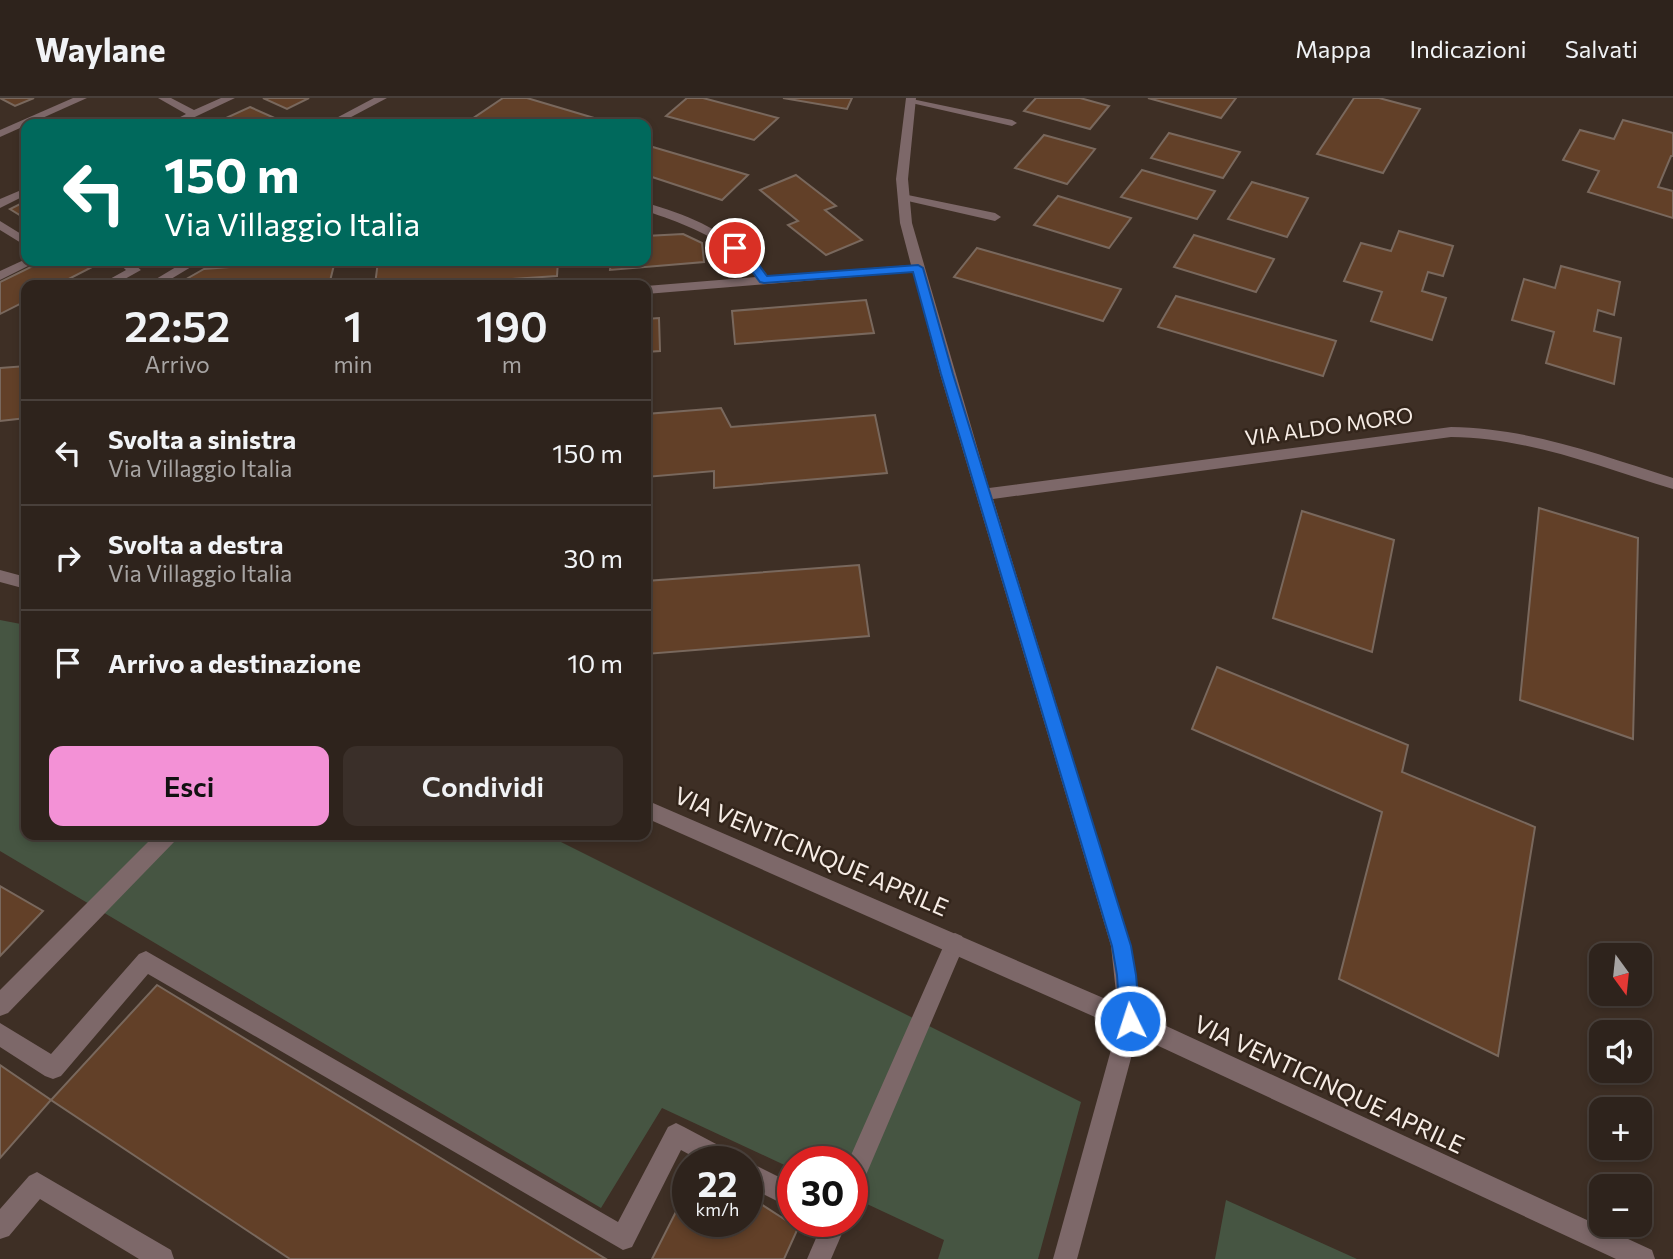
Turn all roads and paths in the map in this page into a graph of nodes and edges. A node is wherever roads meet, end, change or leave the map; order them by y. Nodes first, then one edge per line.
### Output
1 (82, 98) edge
2 (163, 98) edge
3 (230, 98) edge
4 (382, 98) edge
5 (911, 99) edge
6 (194, 114) junction
7 (33, 119) edge
8 (183, 119) edge
9 (340, 119) edge
10 (1012, 123) dead end
11 (21, 124) edge
12 (0, 133) edge
13 (21, 194) edge
14 (903, 197) junction
15 (0, 204) edge
16 (651, 209) edge
17 (995, 217) dead end
18 (0, 226) edge
19 (21, 239) edge
20 (21, 266) edge
21 (129, 266) edge
22 (186, 266) edge
23 (918, 268) junction
24 (0, 276) edge
25 (115, 280) edge
26 (161, 280) edge
27 (764, 280) junction
28 (651, 290) edge
29 (1673, 484) edge
30 (985, 494) junction
31 (0, 576) edge
32 (21, 582) edge
33 (651, 811) edge
34 (163, 840) edge
35 (956, 943) junction
36 (0, 1005) edge
37 (1130, 1021) junction
38 (0, 1034) edge
39 (697, 1146) edge
40 (867, 1146) edge
41 (0, 1227) edge
42 (828, 1237) edge
43 (1633, 1257) edge
44 (162, 1259) edge
45 (818, 1259) edge
46 (1065, 1259) edge

1 - 7 street
2 - 6 street
3 - 6 street
4 - 9 street
5 - 10 street
5 - 14 street
6 - 8 street
11 - 12 street
13 - 15 street
14 - 17 street
14 - 23 street
16 - 27 street
18 - 19 street
20 - 24 street
21 - 25 street
22 - 26 street
23 - 27 street
23 - 30 street
27 - 28 street
29 - 30 street, VIA ALDO MORO
30 - 37 street
31 - 32 street
33 - 35 street, VIA VENTICINQUE APRILE
34 - 36 street
35 - 37 street, VIA VENTICINQUE APRILE
35 - 40 street
37 - 43 street, VIA VENTICINQUE APRILE
37 - 46 street
38 - 39 street
41 - 44 street
42 - 45 street

